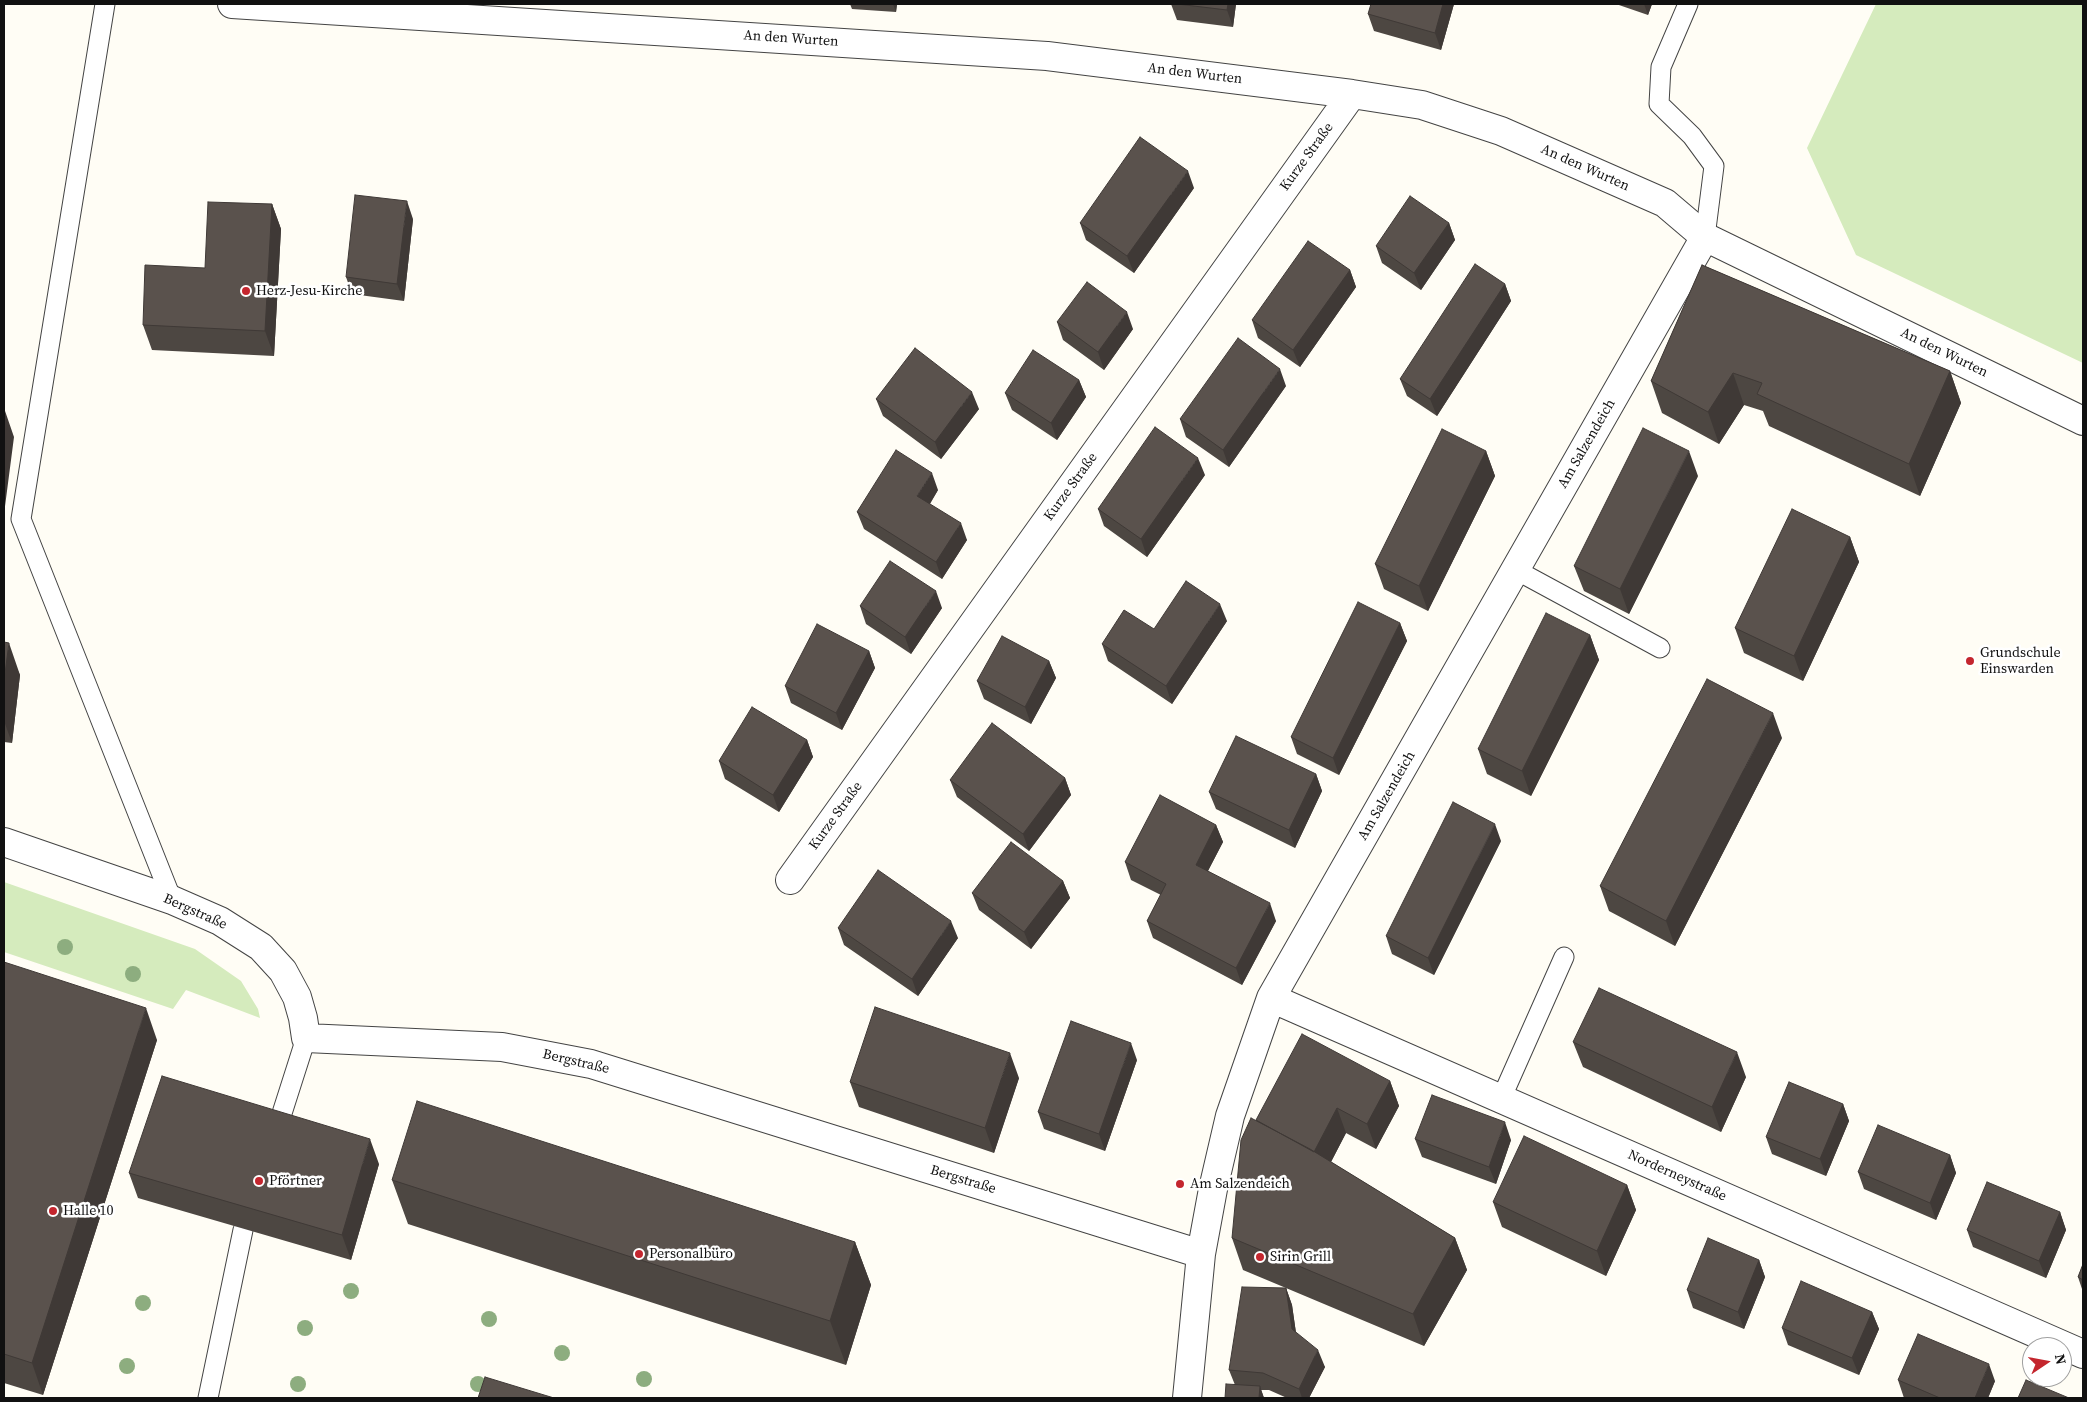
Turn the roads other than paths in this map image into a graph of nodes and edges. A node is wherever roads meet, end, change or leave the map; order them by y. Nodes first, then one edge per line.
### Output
1 (105, 4) edge
2 (232, 4) edge
3 (1688, 4) edge
4 (1352, 94) junction
5 (1704, 237) junction
6 (2083, 421) edge
7 (1516, 570) junction
8 (1660, 648) dead end
9 (4, 842) edge
10 (790, 880) dead end
11 (172, 900) junction
12 (1564, 957) dead end
13 (1271, 998) junction
14 (306, 1038) junction
15 (1501, 1099) junction
16 (276, 1132) edge
17 (243, 1230) edge
18 (1201, 1254) junction
19 (2083, 1354) edge
20 (208, 1398) edge
21 (1187, 1398) edge

1 - 11 lane
2 - 4 street, An den Wurten
3 - 5 lane
4 - 5 street, An den Wurten
4 - 10 street, Kurze Straße
5 - 6 street, An den Wurten
5 - 7 street, Am Salzendeich
7 - 8 lane
7 - 13 street, Am Salzendeich
9 - 11 street, Bergstraße
11 - 14 street, Bergstraße
12 - 15 lane
13 - 15 street, Norderneystraße
13 - 18 street, Am Salzendeich
14 - 16 lane
14 - 18 street, Bergstraße
15 - 19 street, Norderneystraße
17 - 20 lane
18 - 21 street, Am Salzendeich

